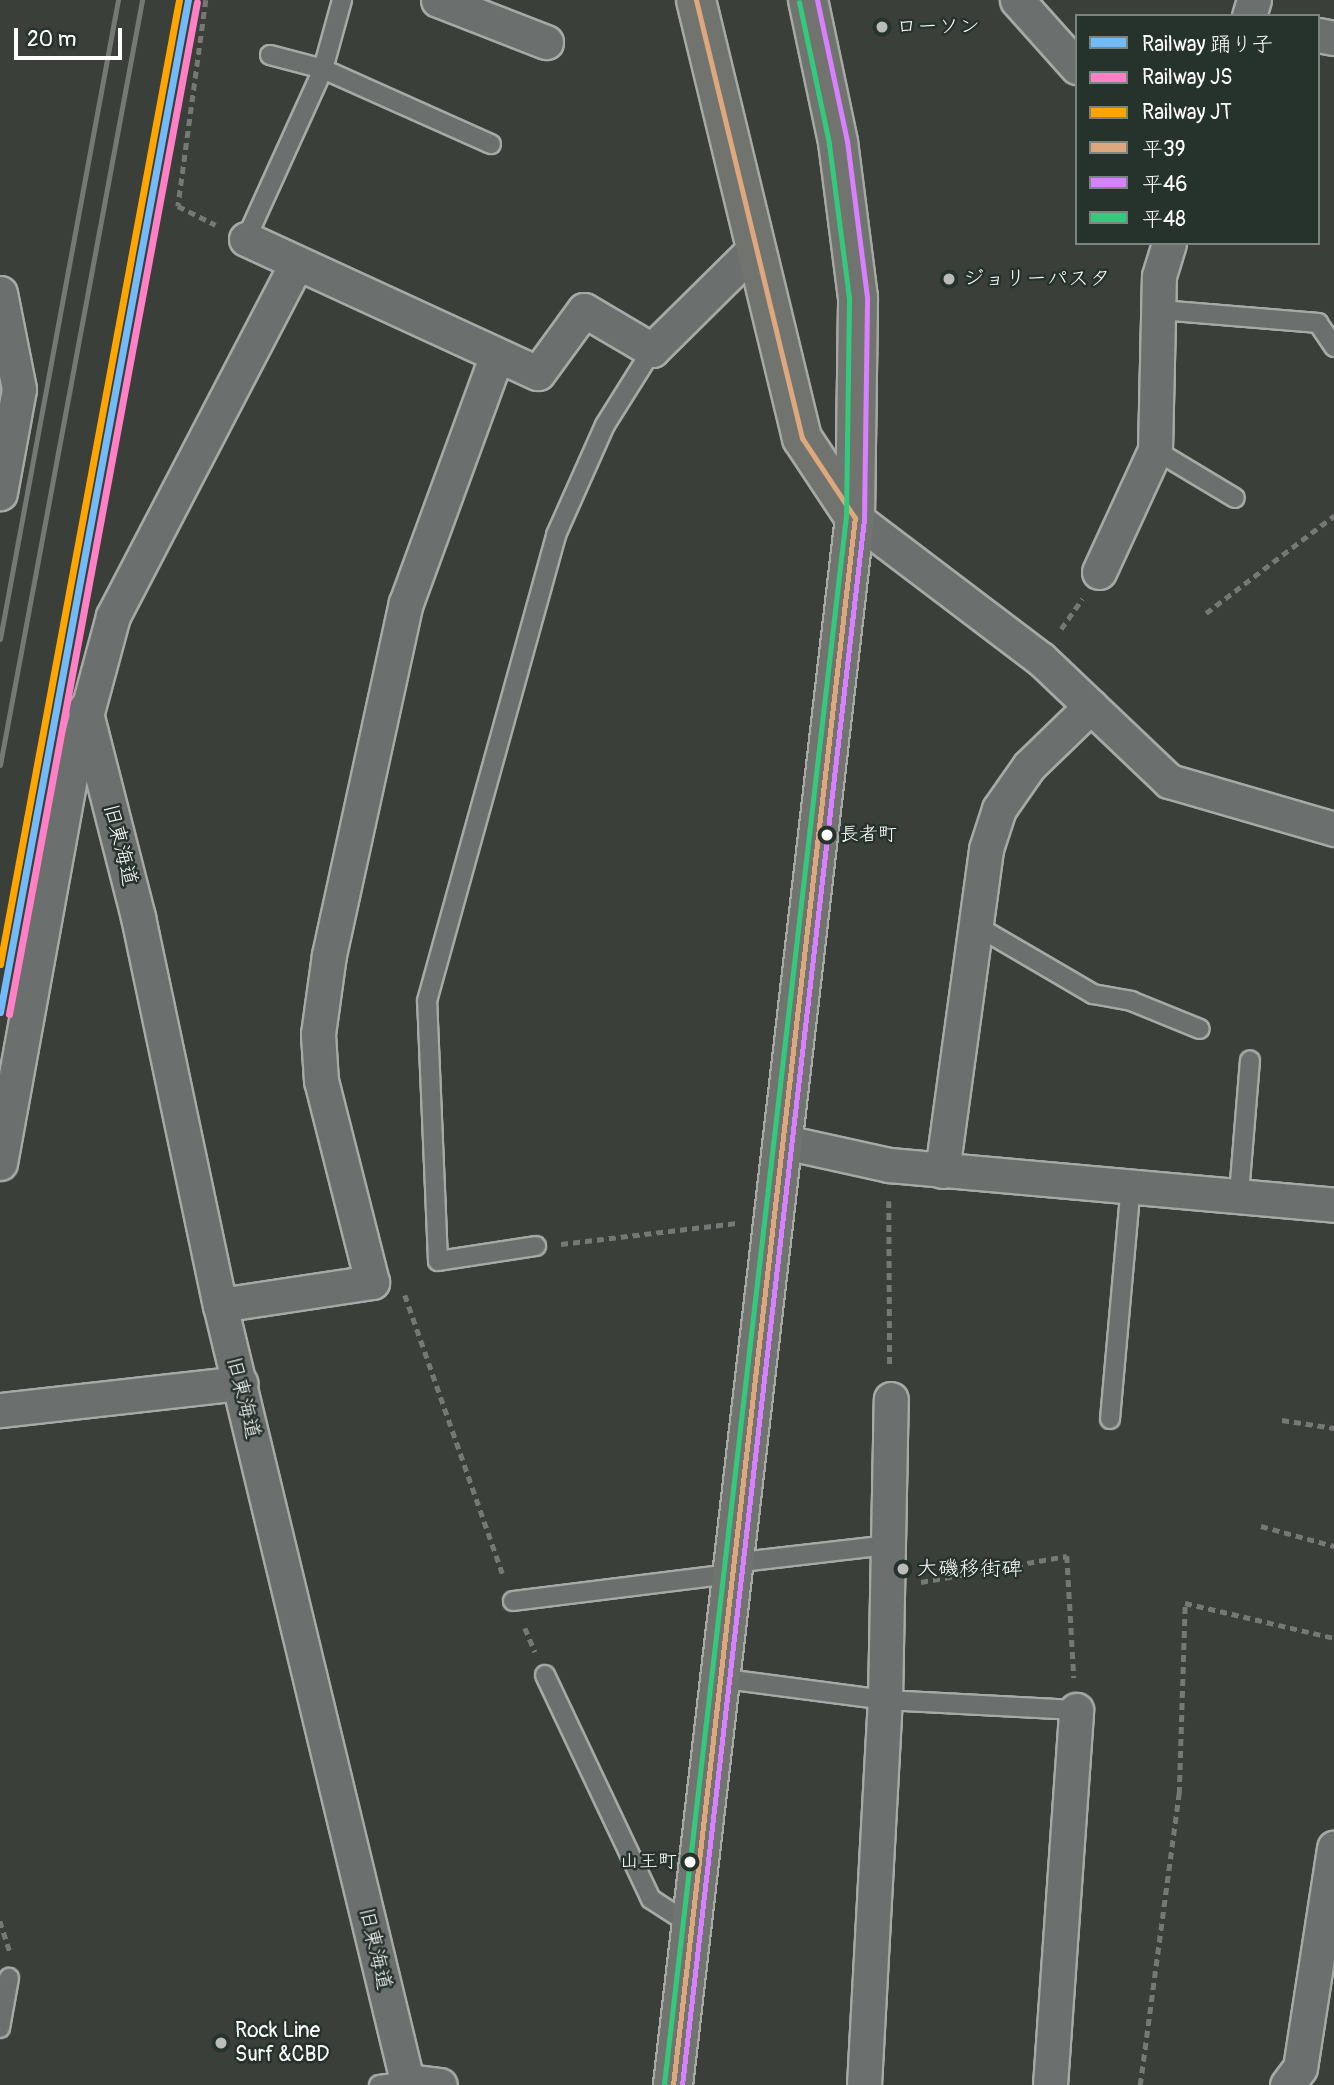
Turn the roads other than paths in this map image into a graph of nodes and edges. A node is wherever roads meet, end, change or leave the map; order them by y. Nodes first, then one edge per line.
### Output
1 (342, 0) edge
2 (438, 0) edge
3 (696, 0) edge
4 (808, 0) edge
5 (1017, 0) edge
6 (546, 43) dead end
7 (270, 55) dead end
8 (1075, 65) edge
9 (323, 69) junction
10 (491, 144) dead end
11 (246, 239) joint
12 (1169, 245) edge
13 (756, 247) junction
14 (296, 264) junction
15 (0, 293) edge
16 (1160, 310) junction
17 (1334, 347) edge
18 (652, 350) junction
19 (497, 355) junction
20 (10, 389) edge
21 (1155, 450) junction
22 (0, 493) edge
23 (1235, 498) dead end
24 (855, 518) junction
25 (1099, 572) road end
26 (1091, 706) junction
27 (85, 709) junction
28 (1334, 829) edge
29 (975, 925) junction
30 (1200, 1029) dead end
31 (1250, 1060) dead end
32 (780, 1141) junction
33 (0, 1163) edge
34 (942, 1171) junction
35 (1131, 1185) junction
36 (1239, 1194) junction
37 (1334, 1205) edge
38 (536, 1246) road end
39 (220, 1306) junction
40 (240, 1383) junction
41 (891, 1399) road end
42 (0, 1410) edge
43 (1110, 1419) dead end
44 (889, 1545) junction
45 (732, 1568) junction
46 (513, 1601) road end
47 (545, 1675) road end
48 (718, 1678) junction
49 (886, 1700) junction
50 (1076, 1710) joint
51 (1334, 1847) edge
52 (691, 1924) junction
53 (9, 1978) dead end
54 (0, 2028) edge
55 (398, 2084) edge
56 (440, 2085) edge
57 (673, 2085) edge
58 (864, 2085) edge
59 (1051, 2085) edge
60 (1287, 2085) edge

1 - 9 lane
2 - 6 street
3 - 13 highway
4 - 24 highway
5 - 8 street
7 - 9 lane
9 - 10 lane
9 - 11 lane
11 - 14 street
12 - 16 street
13 - 18 street
13 - 24 highway
14 - 19 street
14 - 27 street
15 - 20 street
16 - 17 lane
16 - 21 street
18 - 19 street
18 - 38 lane
19 - 39 street
20 - 22 street
21 - 23 lane
21 - 25 street
24 - 26 street
24 - 32 highway
26 - 28 street
26 - 29 street
27 - 33 street
27 - 39 street, 旧東海道
29 - 30 lane
29 - 34 street
31 - 36 lane
32 - 34 street
32 - 45 highway
34 - 35 street
35 - 36 street
35 - 43 lane
36 - 37 street
39 - 40 street, 旧東海道
40 - 42 street
40 - 55 street, 旧東海道
41 - 44 street
44 - 45 lane
44 - 49 street
45 - 46 lane
45 - 48 highway
47 - 52 lane
48 - 49 lane
48 - 52 highway
49 - 50 lane
49 - 58 street
50 - 59 street
51 - 60 street
52 - 57 highway
53 - 54 lane
55 - 56 street

